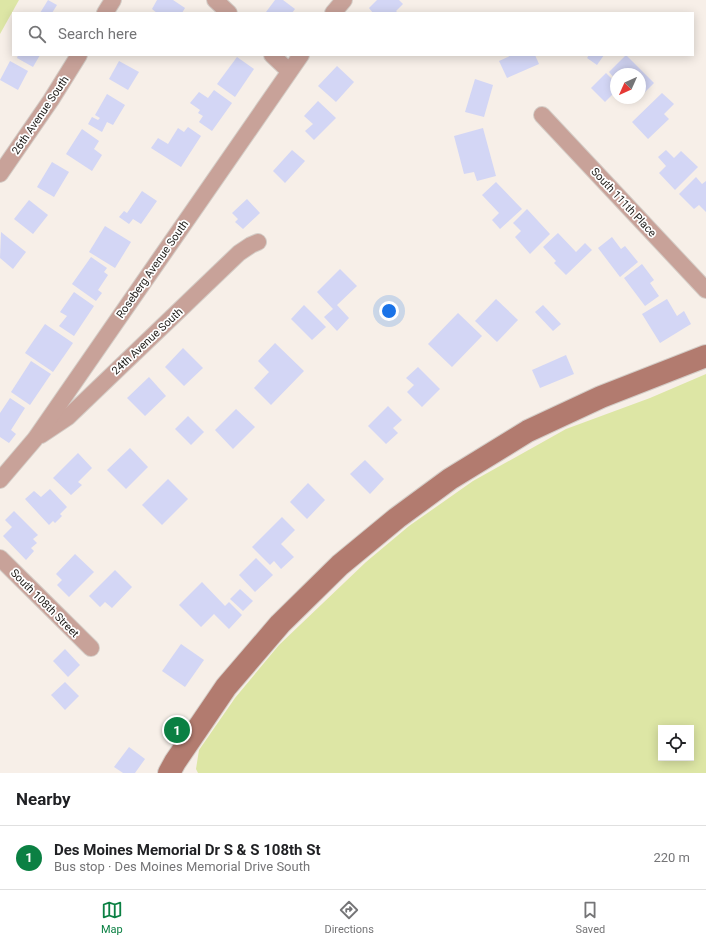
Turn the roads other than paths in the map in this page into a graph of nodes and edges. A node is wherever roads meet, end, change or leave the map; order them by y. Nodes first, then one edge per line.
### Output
1 (113, 0) edge
2 (215, 0) edge
3 (344, 0) edge
4 (106, 12) edge
5 (228, 12) edge
6 (334, 12) edge
7 (78, 56) edge
8 (273, 56) edge
9 (300, 56) edge
10 (289, 71) junction
11 (542, 115) dead end
12 (0, 174) edge
13 (258, 242) dead end
14 (706, 290) edge
15 (706, 356) edge
16 (35, 439) junction
17 (0, 480) edge
18 (0, 558) edge
19 (90, 648) dead end
20 (177, 769) edge

1 - 4 street
2 - 5 street
3 - 6 street
7 - 12 street, 26th Avenue South
8 - 10 street
9 - 10 street, Roseberg Avenue South
10 - 16 street, Roseberg Avenue South
11 - 14 street, South 111th Place
13 - 16 street, 24th Avenue South
15 - 20 main road
16 - 17 street, Roseberg Avenue South
18 - 19 street, South 108th Street

